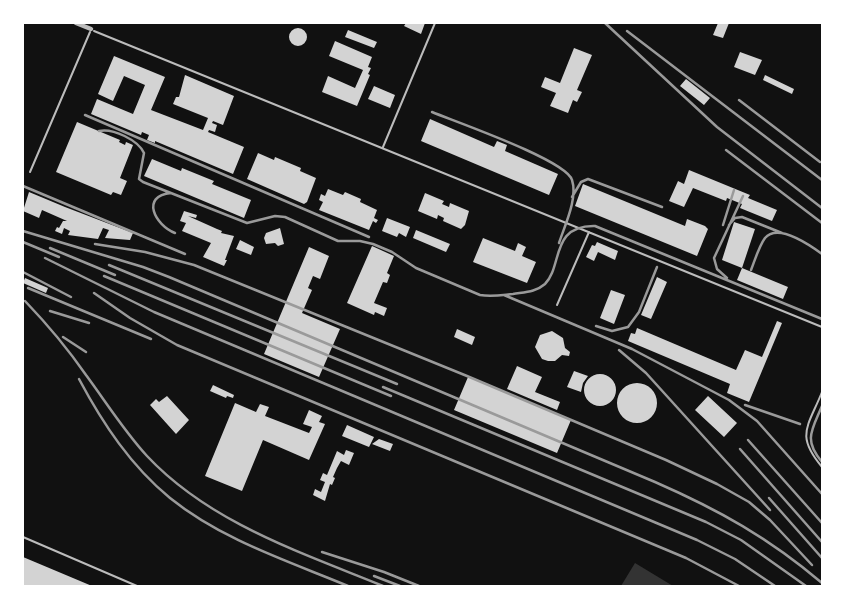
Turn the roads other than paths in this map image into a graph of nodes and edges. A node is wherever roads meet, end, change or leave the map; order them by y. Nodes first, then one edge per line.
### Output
1 (76, 23) edge
2 (435, 23) edge
3 (91, 29) junction
4 (383, 147) junction
5 (30, 172) dead end
6 (590, 231) junction
7 (558, 306) dead end
8 (822, 327) edge
9 (822, 392) edge
10 (822, 467) edge
11 (23, 537) edge
12 (137, 586) edge

1 - 3 street
2 - 4 lane
3 - 4 lane
3 - 5 lane
4 - 6 lane
6 - 7 lane
6 - 8 lane
9 - 10 lane
11 - 12 lane

